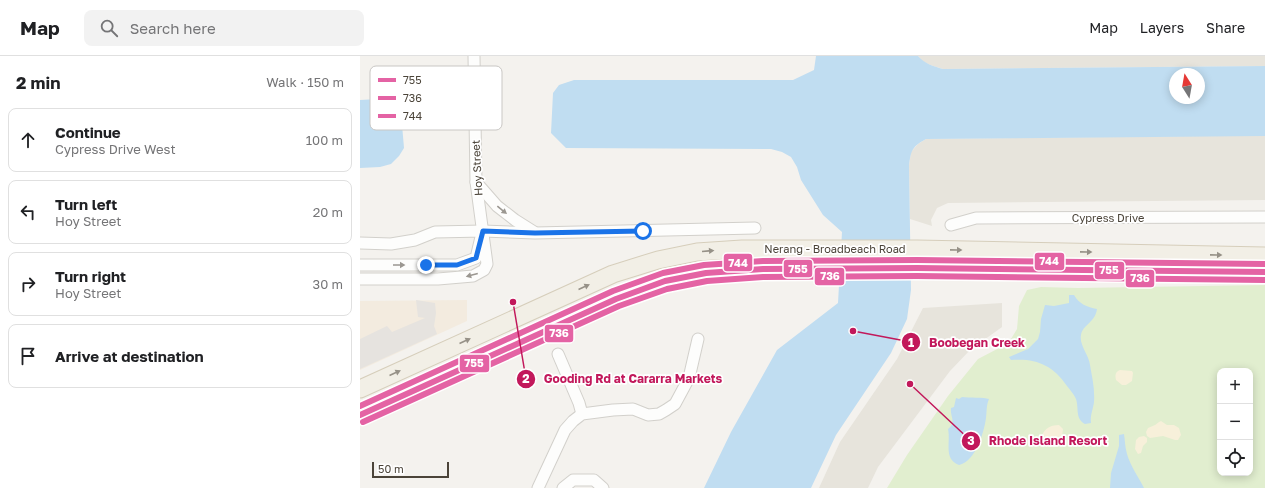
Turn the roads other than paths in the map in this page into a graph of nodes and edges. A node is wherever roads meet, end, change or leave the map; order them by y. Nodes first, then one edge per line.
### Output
1 (474, 56) edge
2 (474, 66) edge
3 (475, 130) edge
4 (476, 182) junction
5 (1265, 217) edge
6 (951, 225) dead end
7 (755, 228) dead end
8 (483, 231) junction
9 (535, 233) junction
10 (360, 243) edge
11 (1265, 256) edge
12 (360, 265) edge
13 (1265, 272) edge
14 (360, 279) edge
15 (698, 339) dead end
16 (558, 354) dead end
17 (360, 389) edge
18 (582, 414) junction
19 (360, 415) edge
20 (538, 488) edge
21 (563, 488) edge
22 (602, 488) edge

1 - 2 street, Hoy Street
3 - 4 street, Hoy Street
4 - 8 street, Hoy Street
4 -> 9 street
5 - 6 street, Cypress Drive
7 - 9 street
8 - 9 street
8 - 10 street
12 -> 8 street, Hoy Street
8 -> 14 street, Hoy Street
17 -> 11 main road, Nerang - Broadbeach Road
13 - 19 main road, Nerang - Broadbeach Road
15 - 18 street
16 - 18 street
18 - 20 street
21 - 22 street

